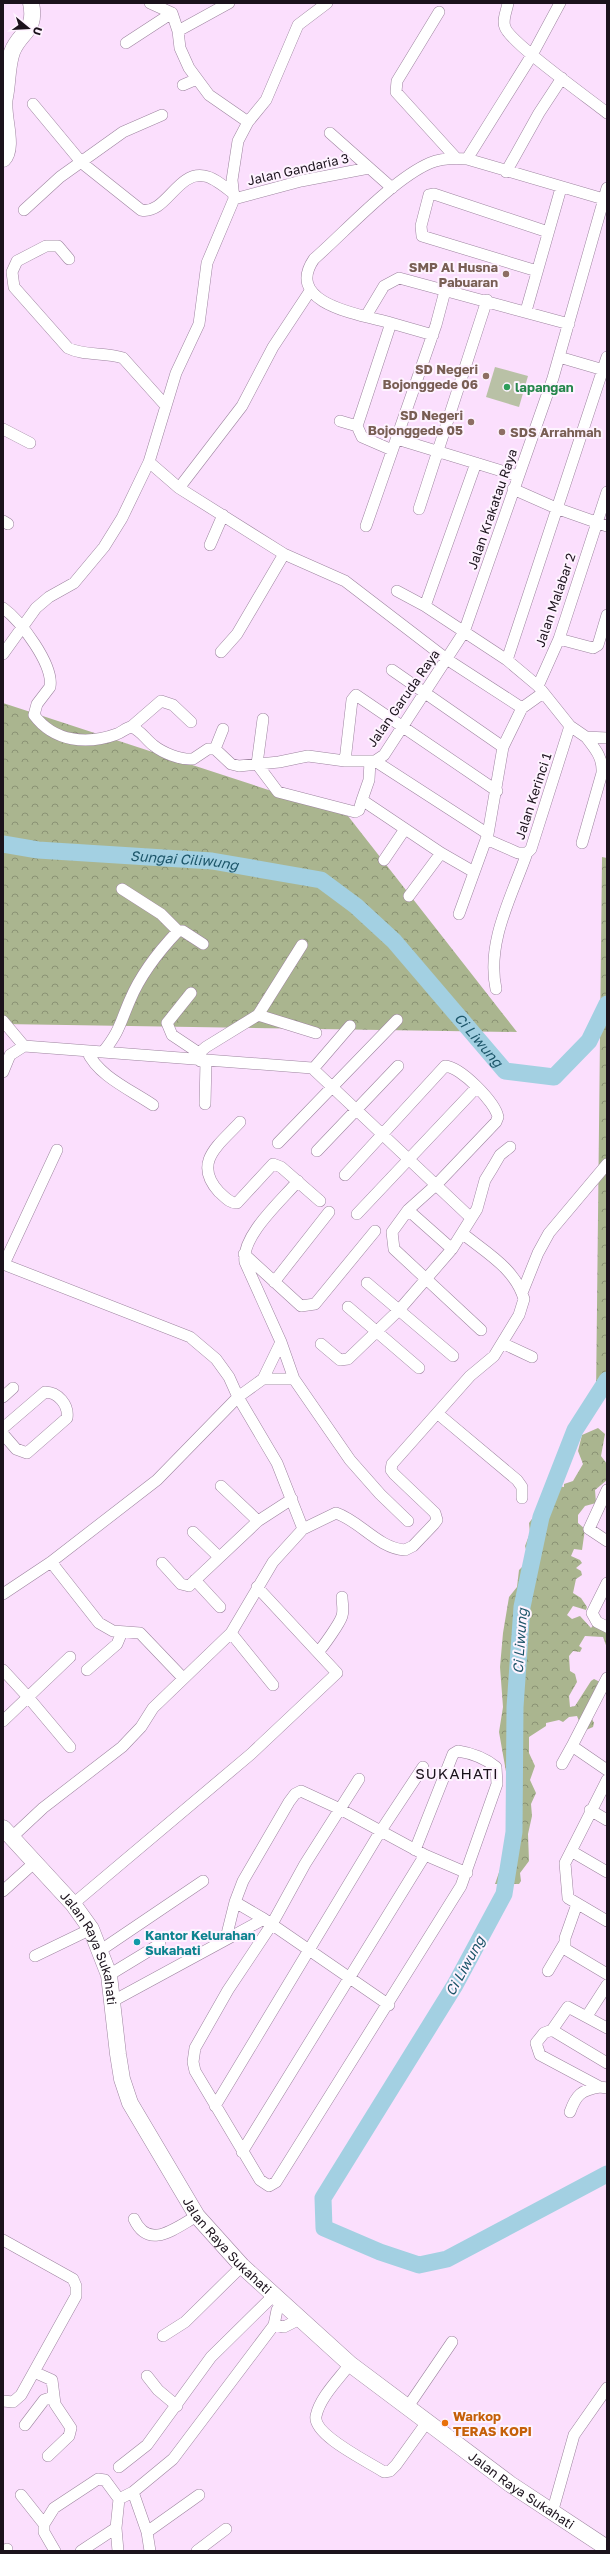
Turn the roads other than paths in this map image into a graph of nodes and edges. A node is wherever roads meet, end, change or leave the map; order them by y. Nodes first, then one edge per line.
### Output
1 (31, 3) edge
2 (229, 3) edge
3 (327, 3) edge
4 (508, 3) edge
5 (560, 3) edge
6 (154, 4) edge
7 (439, 12) dead end
8 (172, 13) junction
9 (178, 31) junction
10 (126, 43) dead end
11 (532, 54) junction
12 (6, 74) edge
13 (562, 78) junction
14 (197, 79) junction
15 (183, 85) dead end
16 (33, 104) dead end
17 (3, 109) edge
18 (607, 113) edge
19 (162, 115) dead end
20 (248, 122) junction
21 (330, 133) dead end
22 (3, 159) edge
23 (461, 159) junction
24 (82, 163) junction
25 (369, 168) junction
26 (506, 172) junction
27 (392, 188) junction
28 (561, 188) junction
29 (606, 195) edge
30 (234, 197) junction
31 (24, 210) dead end
32 (548, 232) junction
33 (69, 259) dead end
34 (537, 271) junction
35 (310, 291) junction
36 (445, 291) junction
37 (486, 300) junction
38 (526, 311) junction
39 (366, 316) junction
40 (391, 323) junction
41 (569, 324) junction
42 (433, 335) junction
43 (559, 357) junction
44 (607, 357) edge
45 (605, 370) edge
46 (166, 406) junction
47 (340, 421) dead end
48 (357, 426) junction
49 (3, 429) edge
50 (397, 439) junction
51 (30, 443) dead end
52 (392, 450) junction
53 (436, 451) junction
54 (149, 462) junction
55 (476, 463) junction
56 (518, 476) junction
57 (179, 488) junction
58 (513, 489) junction
59 (607, 492) edge
60 (556, 508) junction
61 (419, 509) dead end
62 (223, 515) junction
63 (596, 522) junction
64 (366, 526) dead end
65 (607, 526) edge
66 (210, 545) dead end
67 (284, 554) junction
68 (397, 591) dead end
69 (425, 606) junction
70 (3, 608) edge
71 (607, 615) edge
72 (22, 626) junction
73 (464, 632) junction
74 (559, 639) junction
75 (221, 652) dead end
76 (3, 654) edge
77 (448, 660) junction
78 (506, 660) junction
79 (392, 670) dead end
80 (540, 689) junction
81 (425, 693) junction
82 (522, 708) junction
83 (263, 719) dead end
84 (191, 722) dead end
85 (570, 726) junction
86 (131, 727) junction
87 (223, 728) dead end
88 (402, 728) junction
89 (586, 737) junction
90 (607, 738) edge
91 (503, 747) junction
92 (215, 749) junction
93 (345, 761) junction
94 (372, 761) junction
95 (256, 764) junction
96 (496, 791) junction
97 (362, 800) junction
98 (405, 829) junction
99 (487, 837) junction
100 (582, 843) dead end
101 (441, 853) junction
102 (527, 853) junction
103 (384, 860) dead end
104 (474, 872) junction
105 (122, 889) dead end
106 (409, 896) dead end
107 (459, 914) dead end
108 (178, 931) junction
109 (203, 944) dead end
110 (302, 945) dead end
111 (496, 989) dead end
112 (190, 993) dead end
113 (258, 1015) junction
114 (397, 1020) dead end
115 (3, 1021) edge
116 (350, 1026) dead end
117 (316, 1033) dead end
118 (24, 1046) junction
119 (87, 1051) junction
120 (103, 1052) junction
121 (202, 1058) junction
122 (398, 1066) dead end
123 (313, 1069) junction
124 (3, 1072) edge
125 (333, 1086) junction
126 (477, 1087) junction
127 (205, 1104) dead end
128 (153, 1105) dead end
129 (358, 1109) junction
130 (240, 1122) dead end
131 (384, 1134) junction
132 (278, 1143) dead end
133 (510, 1147) dead end
134 (57, 1150) dead end
135 (317, 1151) dead end
136 (410, 1160) junction
137 (607, 1164) edge
138 (345, 1175) dead end
139 (298, 1181) junction
140 (437, 1184) junction
141 (320, 1201) dead end
142 (408, 1210) junction
143 (329, 1212) dead end
144 (357, 1214) dead end
145 (470, 1218) junction
146 (375, 1231) dead end
147 (462, 1233) junction
148 (452, 1249) junction
149 (244, 1253) junction
150 (4, 1266) edge
151 (425, 1281) junction
152 (274, 1282) junction
153 (367, 1283) dead end
154 (522, 1293) junction
155 (348, 1307) dead end
156 (400, 1309) junction
157 (481, 1330) dead end
158 (378, 1332) junction
159 (281, 1342) junction
160 (502, 1343) junction
161 (321, 1344) dead end
162 (453, 1356) dead end
163 (532, 1357) dead end
164 (419, 1368) dead end
165 (263, 1379) junction
166 (294, 1380) junction
167 (13, 1388) dead end
168 (3, 1397) edge
169 (238, 1398) junction
170 (437, 1413) junction
171 (3, 1428) edge
172 (3, 1434) edge
173 (221, 1486) dead end
174 (607, 1490) edge
175 (522, 1498) dead end
176 (292, 1499) junction
177 (258, 1520) junction
178 (408, 1521) dead end
179 (302, 1529) junction
180 (193, 1532) dead end
181 (607, 1541) edge
182 (218, 1556) junction
183 (51, 1562) junction
184 (162, 1563) dead end
185 (195, 1580) junction
186 (607, 1583) edge
187 (257, 1587) junction
188 (3, 1594) edge
189 (342, 1597) dead end
190 (220, 1607) dead end
191 (607, 1627) edge
192 (122, 1632) junction
193 (231, 1633) junction
194 (318, 1652) junction
195 (70, 1657) dead end
196 (3, 1670) edge
197 (87, 1670) dead end
198 (183, 1678) junction
199 (607, 1678) edge
200 (273, 1685) dead end
201 (28, 1697) junction
202 (3, 1721) edge
203 (572, 1746) junction
204 (70, 1747) dead end
205 (562, 1764) dead end
206 (423, 1767) dead end
207 (607, 1770) edge
208 (359, 1779) dead end
209 (607, 1780) edge
210 (340, 1809) junction
211 (590, 1810) junction
212 (607, 1820) edge
213 (380, 1832) junction
214 (8, 1833) edge
215 (414, 1850) junction
216 (571, 1851) junction
217 (425, 1855) junction
218 (34, 1863) junction
219 (607, 1872) edge
220 (467, 1873) junction
221 (202, 1881) dead end
222 (3, 1891) edge
223 (235, 1902) junction
224 (73, 1904) junction
225 (577, 1904) junction
226 (268, 1922) junction
227 (607, 1922) edge
228 (90, 1929) junction
229 (226, 1938) junction
230 (160, 1944) dead end
231 (566, 1948) junction
232 (101, 1950) junction
233 (310, 1951) junction
234 (35, 1956) dead end
235 (548, 1971) dead end
236 (607, 1974) edge
237 (109, 1975) junction
238 (349, 1977) junction
239 (607, 1985) edge
240 (113, 2001) junction
241 (389, 2005) junction
242 (587, 2016) junction
243 (607, 2028) edge
244 (552, 2030) junction
245 (607, 2062) edge
246 (603, 2088) edge
247 (215, 2106) junction
248 (570, 2112) dead end
249 (242, 2152) junction
250 (197, 2216) junction
251 (134, 2219) dead end
252 (3, 2240) edge
253 (242, 2266) junction
254 (279, 2298) junction
255 (302, 2318) junction
256 (274, 2325) junction
257 (163, 2336) dead end
258 (452, 2342) dead end
259 (350, 2364) junction
260 (34, 2372) junction
261 (147, 2376) dead end
262 (607, 2388) edge
263 (53, 2396) junction
264 (3, 2401) edge
265 (177, 2406) junction
266 (407, 2408) junction
267 (427, 2422) junction
268 (25, 2425) dead end
269 (48, 2456) dead end
270 (119, 2467) dead end
271 (133, 2492) junction
272 (21, 2495) dead end
273 (199, 2495) dead end
274 (119, 2499) junction
275 (552, 2513) junction
276 (44, 2524) junction
277 (116, 2528) junction
278 (226, 2529) dead end
279 (147, 2532) junction
280 (607, 2548) edge
281 (55, 2551) edge
282 (82, 2551) edge
283 (118, 2551) edge
284 (150, 2551) edge
285 (197, 2551) edge

1 - 12 main road
2 - 9 street
3 - 20 street
4 - 11 street
5 - 11 street
6 - 8 street
7 - 23 street
8 - 9 street
8 - 10 street
9 - 14 street
11 - 13 street
11 - 23 street
12 - 17 main road
13 - 18 street
13 - 26 street
14 - 15 street
14 - 20 street
16 - 24 street
17 - 22 main road
19 - 24 street
20 - 30 street
21 - 25 street
23 - 26 street
23 - 27 street
24 - 30 street
24 - 31 street
25 - 27 street
25 - 30 street, Jalan Gandaria 3
26 - 28 street
27 - 35 street
28 - 29 street
28 - 32 street
29 - 41 street, Jalan Krakatau Raya
30 - 46 street
32 - 34 street
32 - 34 street
33 - 46 street
34 - 38 street
35 - 39 street
35 - 57 street
36 - 37 street
36 - 39 street
36 - 42 street
37 - 38 street
37 - 53 street
38 - 41 street
39 - 40 street
40 - 42 street
40 - 48 street
41 - 43 street, Jalan Krakatau Raya
42 - 50 street
43 - 45 street
43 - 56 street, Jalan Krakatau Raya
44 - 45 street
45 - 60 street
46 - 54 street
47 - 48 street
48 - 52 street
49 - 51 street
50 - 52 street
50 - 53 street
52 - 64 street
53 - 55 street
53 - 61 street
54 - 57 street
54 - 72 street
55 - 56 street
55 - 69 street
56 - 58 street, Jalan Krakatau Raya
57 - 62 street
58 - 60 street
58 - 73 street, Jalan Krakatau Raya
59 - 63 street, Jalan Malabar 2
60 - 63 street
60 - 78 street
62 - 66 street
62 - 67 street
63 - 65 street
63 - 74 street, Jalan Malabar 2
67 - 75 street
67 - 77 street
68 - 69 street
69 - 73 street
70 - 72 street
71 - 74 street
72 - 76 street
72 - 86 street
73 - 77 street, Jalan Garuda Raya
73 - 78 street
74 - 80 street, Jalan Malabar 2
77 - 81 street, Jalan Garuda Raya
77 - 82 street
78 - 80 street
79 - 81 street
80 - 82 street
80 - 85 street
81 - 88 street, Jalan Garuda Raya
81 - 91 street
82 - 91 street
83 - 95 street
84 - 86 street
85 - 89 street
85 - 102 street, Jalan Kerinci 1
86 - 92 street
87 - 92 street
88 - 93 street
88 - 94 street, Jalan Garuda Raya
88 - 96 street
89 - 90 street
89 - 100 street
91 - 96 street
92 - 95 street, Jalan Garuda Raya
93 - 94 street, Jalan Garuda Raya
93 - 95 street, Jalan Garuda Raya
94 - 97 street
94 - 99 street, Jalan Kerinci 1
95 - 97 street
96 - 99 street
97 - 98 street
98 - 101 street
98 - 103 street
99 - 102 street, Jalan Kerinci 1
99 - 104 street
101 - 104 street
101 - 106 street
102 - 111 street
104 - 107 street
105 - 108 street
108 - 109 street
108 - 120 street
110 - 113 street
112 - 121 street
113 - 117 street
113 - 121 street
114 - 125 street
115 - 118 street
116 - 123 street
118 - 119 street
118 - 124 street
119 - 120 street
119 - 128 street
120 - 121 street
121 - 123 street
121 - 127 street
122 - 129 street
123 - 125 street
125 - 129 street
125 - 132 street
126 - 131 street
126 - 136 street
126 - 140 street
129 - 131 street
129 - 135 street
130 - 139 street
131 - 136 street
131 - 138 street
133 - 145 street
134 - 150 street
136 - 140 street
136 - 144 street
137 - 154 street
139 - 141 street
139 - 149 street
140 - 142 street
140 - 145 street
142 - 148 street
142 - 151 street
143 - 152 street
145 - 147 street
146 - 152 street
147 - 148 street
147 - 154 street
148 - 151 street
149 - 152 street
149 - 159 street
150 - 169 street
151 - 156 street
151 - 157 street
153 - 156 street
154 - 160 street
155 - 158 street
156 - 158 street
156 - 162 street
158 - 161 street
158 - 164 street
159 - 165 street
159 - 166 street
160 - 163 street
160 - 170 street
165 - 166 street
165 - 169 street
166 - 178 street
167 - 168 street
169 - 176 street
169 - 183 street
170 - 175 street
170 - 179 street
171 - 172 street
173 - 177 street
174 - 181 street
176 - 177 street
176 - 179 street
177 - 182 street
179 - 187 street
180 - 182 street
182 - 185 street
183 - 188 street
183 - 192 street
184 - 185 street
185 - 190 street
186 - 191 street
187 - 193 street
187 - 194 street
189 - 194 street
192 - 197 street
192 - 198 street
193 - 198 street
193 - 200 street
194 - 224 street
195 - 201 street
196 - 201 street
198 - 214 street
199 - 203 street
201 - 202 street
201 - 204 street
203 - 205 street
203 - 207 street
206 - 213 street
208 - 210 street
209 - 211 street
210 - 213 street
210 - 223 street
210 - 226 street
211 - 212 street
211 - 216 street
213 - 215 street
213 - 233 street
214 - 218 main road, Jalan Raya Sukahati
215 - 217 street
215 - 220 street
216 - 219 street
216 - 225 street
217 - 220 street
217 - 238 street
218 - 222 street
218 - 224 main road, Jalan Raya Sukahati
220 - 241 street
221 - 232 street
223 - 226 street
223 - 229 street
224 - 228 main road, Jalan Raya Sukahati
225 - 227 street
225 - 231 street
226 - 229 street
226 - 233 street
226 - 247 street
228 - 232 main road, Jalan Raya Sukahati
228 - 234 street
229 - 240 street
230 - 237 street
231 - 235 street
231 - 236 street
232 - 237 main road, Jalan Raya Sukahati
233 - 238 street
233 - 247 street
237 - 240 main road, Jalan Raya Sukahati
238 - 241 street
238 - 249 street
239 - 242 street
240 - 250 main road, Jalan Raya Sukahati
241 - 249 street
242 - 243 street
242 - 244 street
244 - 245 street
244 - 246 street
246 - 248 street
247 - 249 street
250 - 251 street
250 - 253 main road, Jalan Raya Sukahati
252 - 260 street
253 - 254 main road, Jalan Raya Sukahati
253 - 257 street
254 - 255 main road, Jalan Raya Sukahati
254 - 256 street
254 - 265 street
255 - 256 street
255 - 259 main road, Jalan Raya Sukahati
256 - 271 street
258 - 266 street
259 - 266 main road, Jalan Raya Sukahati
259 - 267 street
260 - 263 street
260 - 264 street
261 - 265 street
262 - 275 street
263 - 268 street
263 - 269 street
265 - 270 street
266 - 267 main road, Jalan Raya Sukahati
267 - 275 main road, Jalan Raya Sukahati
271 - 274 street
271 - 279 street
272 - 276 street
273 - 279 street
274 - 276 street
274 - 277 street
275 - 280 main road, Jalan Raya Sukahati
276 - 281 street
277 - 282 street
277 - 283 street
278 - 285 street
279 - 284 street

